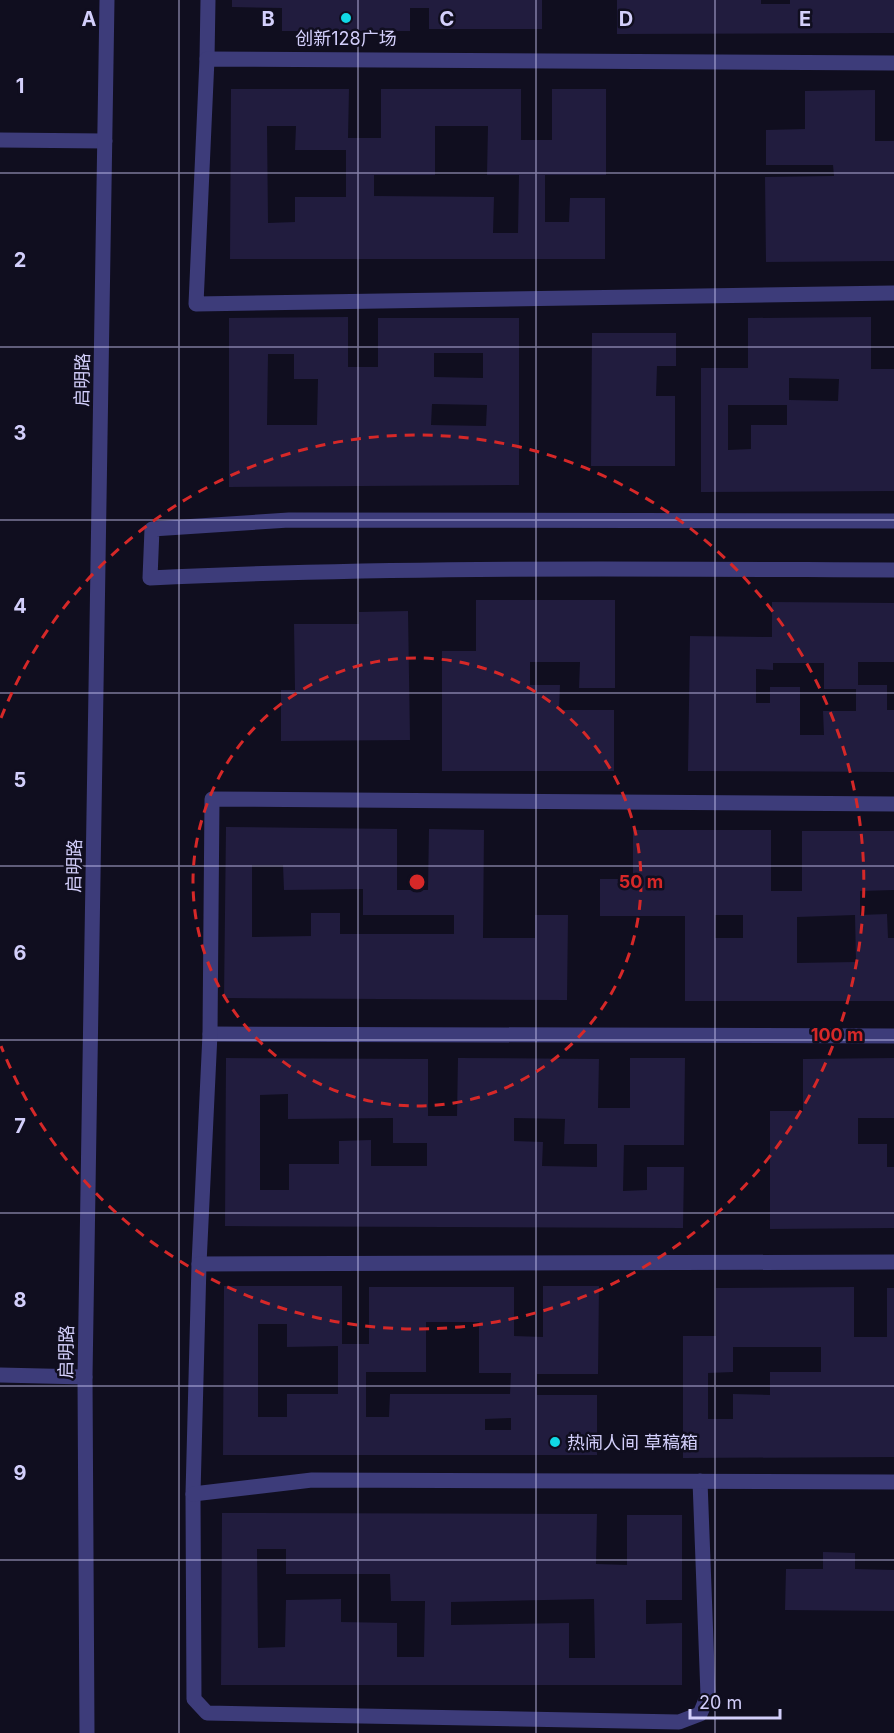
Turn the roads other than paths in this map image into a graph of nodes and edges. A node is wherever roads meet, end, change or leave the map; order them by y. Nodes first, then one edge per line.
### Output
1 (107, 0) edge
2 (208, 0) edge
3 (207, 59) junction
4 (894, 63) edge
5 (0, 140) edge
6 (105, 141) junction
7 (894, 292) edge
8 (894, 521) edge
9 (894, 570) edge
10 (894, 804) edge
11 (210, 1034) junction
12 (894, 1036) edge
13 (894, 1262) edge
14 (199, 1264) junction
15 (0, 1375) edge
16 (85, 1377) junction
17 (700, 1482) junction
18 (894, 1482) edge
19 (193, 1494) junction
20 (87, 1733) edge

1 - 6 street, 启明路
2 - 3 street
3 - 4 street
3 - 7 street
5 - 6 street
6 - 16 street, 启明路
8 - 9 street
10 - 11 street
11 - 12 street
11 - 14 street
13 - 14 street
14 - 19 street
15 - 16 street
16 - 20 street, 启明路
17 - 18 street
17 - 19 street
17 - 19 street

